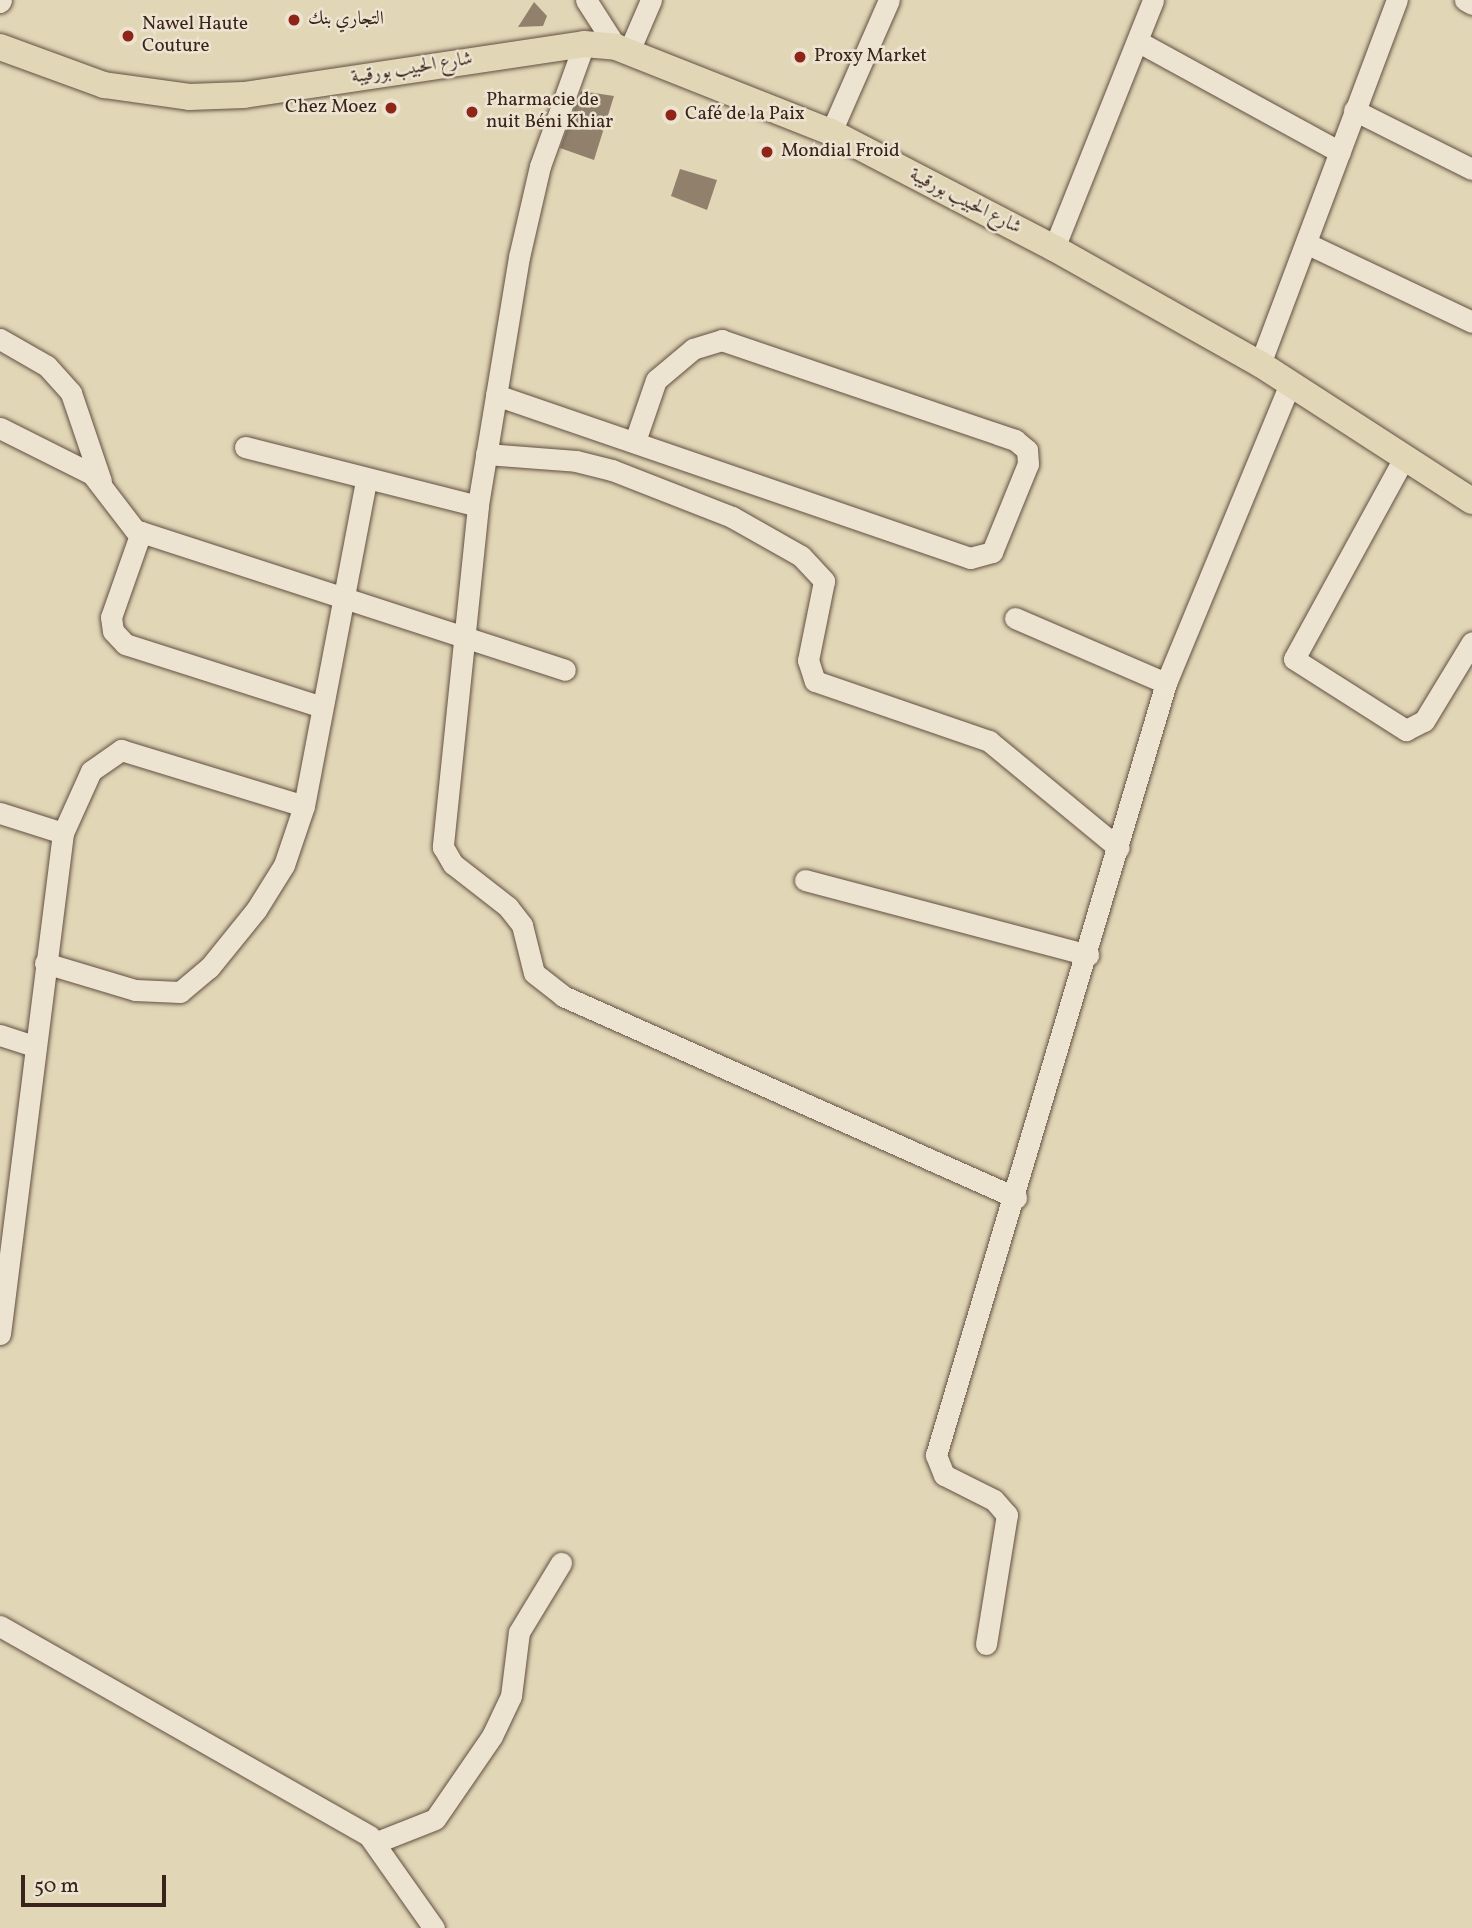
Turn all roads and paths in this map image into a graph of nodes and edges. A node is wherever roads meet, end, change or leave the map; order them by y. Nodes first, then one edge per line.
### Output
1 (586, 0) edge
2 (651, 0) edge
3 (889, 0) edge
4 (1153, 0) edge
5 (1397, 0) edge
6 (1465, 0) edge
7 (1472, 4) edge
8 (1139, 42) junction
9 (584, 44) junction
10 (0, 47) edge
11 (623, 49) junction
12 (1354, 110) junction
13 (831, 132) junction
14 (1340, 152) junction
15 (1472, 169) edge
16 (1310, 245) junction
17 (1054, 248) junction
18 (1472, 322) edge
19 (0, 339) edge
20 (1260, 364) junction
21 (1290, 384) junction
22 (496, 396) junction
23 (0, 428) edge
24 (635, 441) junction
25 (245, 447) dead end
26 (486, 454) junction
27 (1404, 458) junction
28 (366, 480) junction
29 (101, 481) junction
30 (1472, 501) edge
31 (478, 506) junction
32 (141, 532) junction
33 (346, 599) junction
34 (1015, 618) dead end
35 (466, 641) junction
36 (1472, 642) edge
37 (565, 670) dead end
38 (1166, 683) junction
39 (322, 707) junction
40 (304, 806) junction
41 (0, 813) edge
42 (63, 833) junction
43 (1119, 848) junction
44 (805, 880) dead end
45 (1088, 954) junction
46 (45, 962) junction
47 (0, 1035) edge
48 (34, 1046) junction
49 (1016, 1198) junction
50 (0, 1334) edge
51 (561, 1563) dead end
52 (0, 1626) edge
53 (986, 1644) dead end
54 (377, 1842) junction
55 (434, 1928) edge

1 - 11 street
2 - 11 street
3 - 13 street
4 - 8 street
5 - 12 street
6 - 7 street
8 - 14 street
8 - 17 street
9 - 10 main road, شارع الحبيب بورقيبة
9 - 11 main road, شارع الحبيب بورقيبة
9 - 22 street
11 - 13 main road, شارع الحبيب بورقيبة
12 - 14 street
12 - 15 street
13 - 17 main road, شارع الحبيب بورقيبة
14 - 16 street
16 - 18 street
16 - 20 street
17 - 20 main road, شارع الحبيب بورقيبة
19 - 29 street
20 - 21 main road, شارع الحبيب بورقيبة
21 - 27 main road, شارع الحبيب بورقيبة
21 - 38 street
22 - 24 street
22 - 26 street
23 - 29 street
24 - 24 street
25 - 28 street
26 - 31 street
26 - 43 street
27 - 30 main road, شارع الحبيب بورقيبة
27 - 36 street
28 - 31 street
28 - 33 street
29 - 32 street
31 - 35 street
32 - 33 street
32 - 39 street
33 - 35 street
33 - 39 street
34 - 38 street
35 - 37 street
35 - 49 street
38 - 43 street
39 - 40 street
40 - 42 street
40 - 46 street
41 - 42 street
42 - 46 street
43 - 45 street
44 - 45 street
45 - 49 street
46 - 48 street
47 - 48 street
48 - 50 street
49 - 53 street
51 - 54 street
52 - 54 street
54 - 55 street

